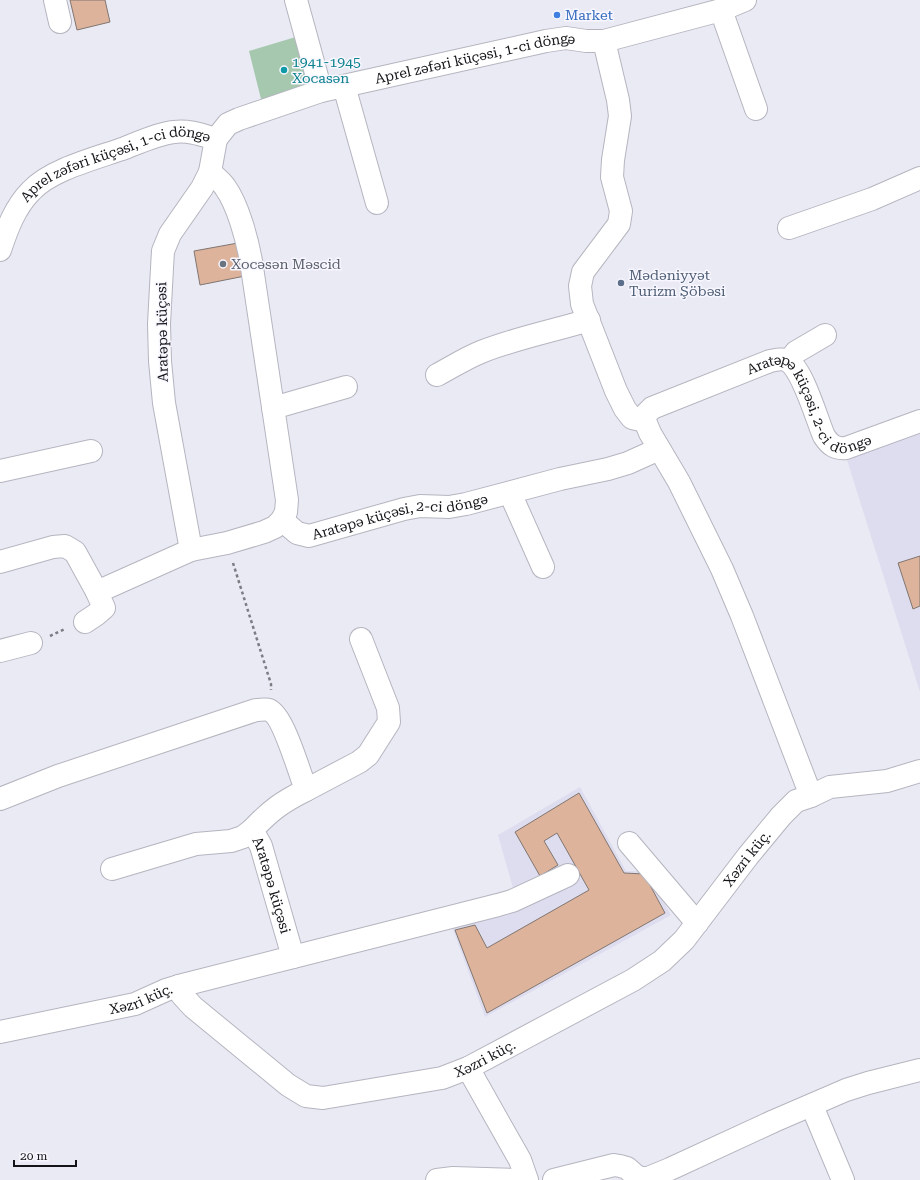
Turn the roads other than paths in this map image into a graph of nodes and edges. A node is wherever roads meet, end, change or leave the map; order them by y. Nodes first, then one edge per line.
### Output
1 (55, 0) edge
2 (296, 0) edge
3 (745, 0) edge
4 (721, 10) junction
5 (60, 22) dead end
6 (604, 41) junction
7 (344, 86) junction
8 (321, 91) junction
9 (756, 109) dead end
10 (216, 139) junction
11 (210, 172) junction
12 (920, 178) edge
13 (377, 203) dead end
14 (788, 228) dead end
15 (0, 250) edge
16 (589, 320) junction
17 (826, 335) dead end
18 (789, 361) junction
19 (437, 375) dead end
20 (346, 387) dead end
21 (273, 408) junction
22 (645, 421) junction
23 (920, 421) edge
24 (659, 449) junction
25 (91, 451) dead end
26 (0, 472) edge
27 (510, 493) junction
28 (282, 520) junction
29 (191, 550) junction
30 (0, 562) edge
31 (543, 567) dead end
32 (97, 592) junction
33 (85, 622) road end
34 (361, 639) dead end
35 (31, 643) road end
36 (0, 651) edge
37 (920, 771) edge
38 (306, 790) junction
39 (811, 796) junction
40 (0, 799) edge
41 (252, 830) junction
42 (629, 843) dead end
43 (112, 869) dead end
44 (568, 875) dead end
45 (697, 923) junction
46 (293, 957) junction
47 (179, 986) junction
48 (0, 1032) edge
49 (468, 1068) junction
50 (920, 1070) edge
51 (812, 1106) junction
52 (437, 1180) edge
53 (512, 1180) edge
54 (520, 1180) edge
55 (527, 1180) edge
56 (554, 1180) edge
57 (843, 1180) edge

1 - 5 street
2 - 8 street
3 - 4 street, Aprel zəfəri küçəsi, 1-ci döngə
4 - 6 street, Aprel zəfəri küçəsi, 1-ci döngə
4 - 9 street
6 - 7 street, Aprel zəfəri küçəsi, 1-ci döngə
6 - 16 street
7 - 8 street, Aprel zəfəri küçəsi, 1-ci döngə
7 - 13 street
8 - 10 street, Aprel zəfəri küçəsi, 1-ci döngə
10 - 11 street, Aratəpə küçəsi
10 - 15 street, Aprel zəfəri küçəsi, 1-ci döngə
11 - 21 street
11 - 29 street, Aratəpə küçəsi
12 - 14 street
16 - 19 street
16 - 22 street
17 - 18 street
18 - 22 street, Aratəpə küçəsi, 2-ci döngə
18 - 23 street, Aratəpə küçəsi, 2-ci döngə
20 - 21 street
21 - 28 street
22 - 24 street
24 - 27 street, Aratəpə küçəsi, 2-ci döngə
24 - 39 street
25 - 26 street
27 - 28 street, Aratəpə küçəsi, 2-ci döngə
27 - 31 street
28 - 29 street
29 - 32 street
30 - 32 street
32 - 33 street
34 - 38 street, Aratəpə küçəsi
35 - 36 street
37 - 39 street, Xəzri küç.
38 - 40 street
38 - 41 street, Aratəpə küçəsi
39 - 45 street, Xəzri küç.
41 - 43 street
41 - 46 street, Aratəpə küçəsi
42 - 45 street
44 - 46 street
45 - 49 street, Xəzri küç.
46 - 47 street
47 - 48 street, Xəzri küç.
47 - 49 street, Xəzri küç.
49 - 55 street
50 - 51 street
51 - 56 street
51 - 57 street
52 - 53 street
53 - 54 street

